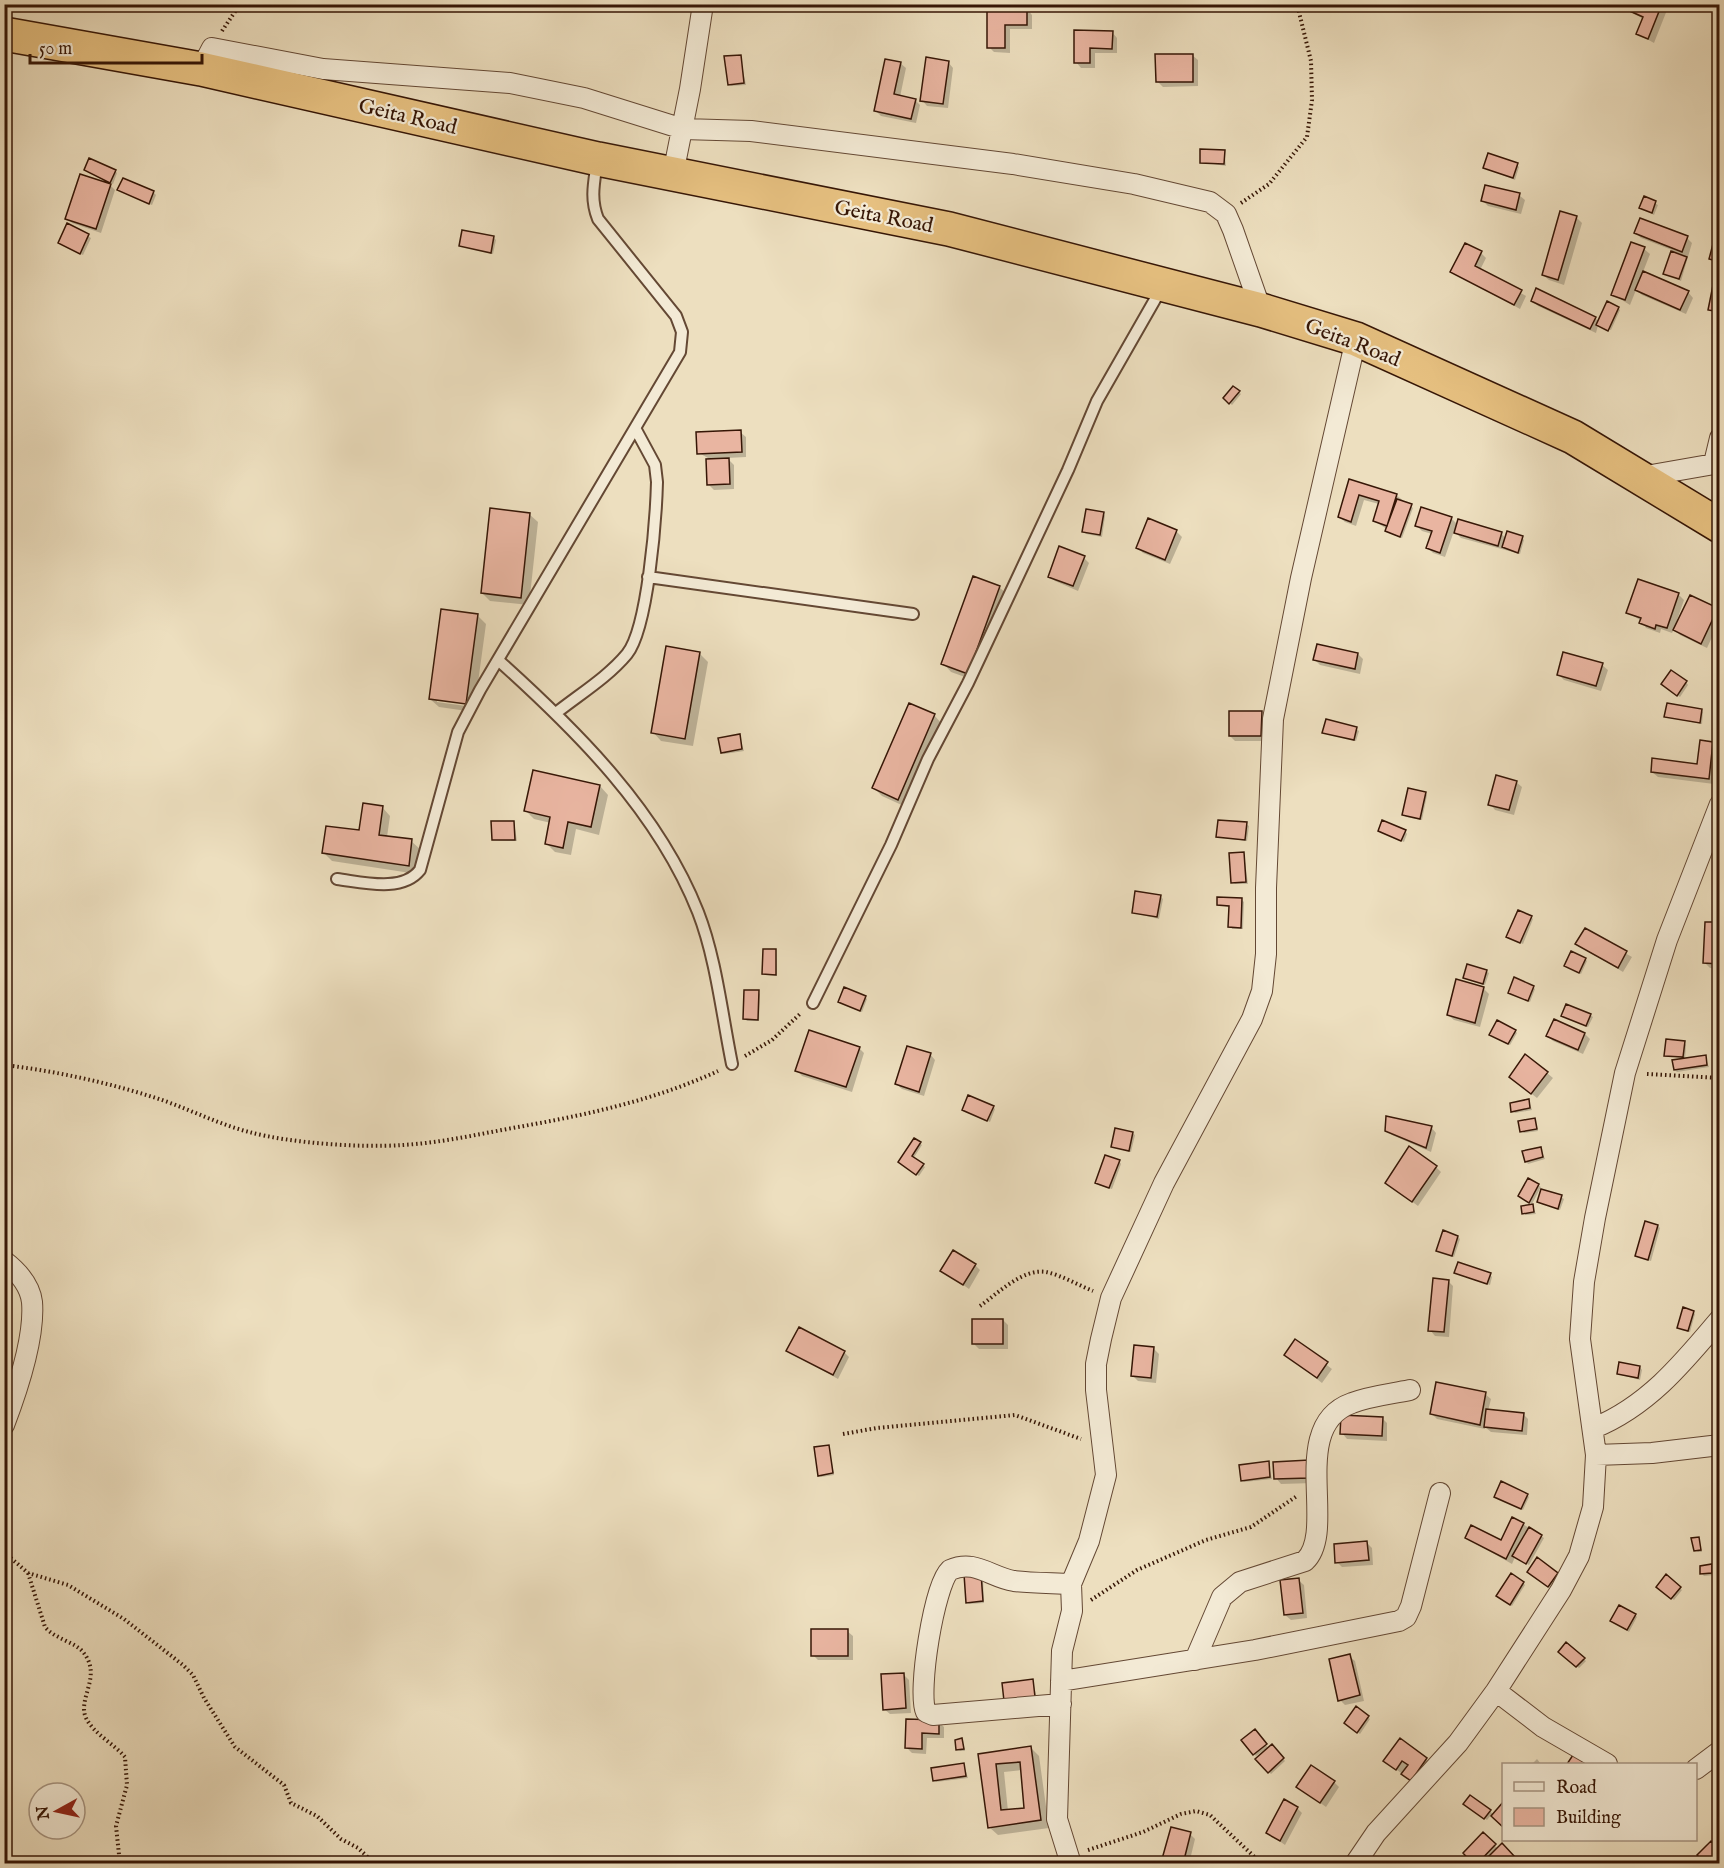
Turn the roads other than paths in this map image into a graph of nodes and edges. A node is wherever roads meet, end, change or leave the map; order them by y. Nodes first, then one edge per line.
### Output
1 (703, 4) edge
2 (4, 34) edge
3 (207, 59) junction
4 (682, 129) junction
5 (598, 159) junction
6 (673, 174) junction
7 (1165, 283) junction
8 (1261, 310) junction
9 (1356, 339) junction
10 (635, 428) junction
11 (1719, 438) edge
12 (1717, 463) edge
13 (1640, 477) junction
14 (1716, 530) edge
15 (648, 577) junction
16 (913, 614) dead end
17 (498, 660) junction
18 (556, 713) junction
19 (1719, 804) edge
20 (337, 879) dead end
21 (813, 1002) road end
22 (732, 1064) road end
23 (4, 1260) edge
24 (1719, 1319) edge
25 (1410, 1390) dead end
26 (9, 1400) edge
27 (4, 1425) edge
28 (1594, 1428) junction
29 (1719, 1445) edge
30 (1596, 1455) junction
31 (1440, 1493) dead end
32 (1071, 1584) junction
33 (1195, 1660) junction
34 (1061, 1681) junction
35 (1496, 1691) junction
36 (1061, 1704) junction
37 (1719, 1751) edge
38 (1605, 1763) edge
39 (1697, 1768) edge
40 (1071, 1863) edge
41 (1355, 1863) edge

1 - 4 street
2 - 3 highway, Geita Road
3 - 4 street
3 - 5 highway, Geita Road
4 - 6 street
4 - 8 street
5 - 6 highway, Geita Road
5 - 10 lane
6 - 7 highway, Geita Road
7 - 8 highway, Geita Road
7 - 21 lane
8 - 9 highway, Geita Road
9 - 13 highway, Geita Road
9 - 32 street
10 - 15 lane
10 - 17 lane
11 - 12 street
12 - 13 street
13 - 14 highway, Geita Road
15 - 16 lane
15 - 18 lane
17 - 18 lane
17 - 20 lane
18 - 22 lane
19 - 28 street
23 - 26 street
24 - 28 street
25 - 33 street
26 - 27 street
28 - 30 street
29 - 30 street
30 - 35 street
31 - 33 street
32 - 34 street
32 - 36 street
33 - 34 street
34 - 36 street
35 - 38 street
35 - 41 street
36 - 40 street
37 - 39 street

